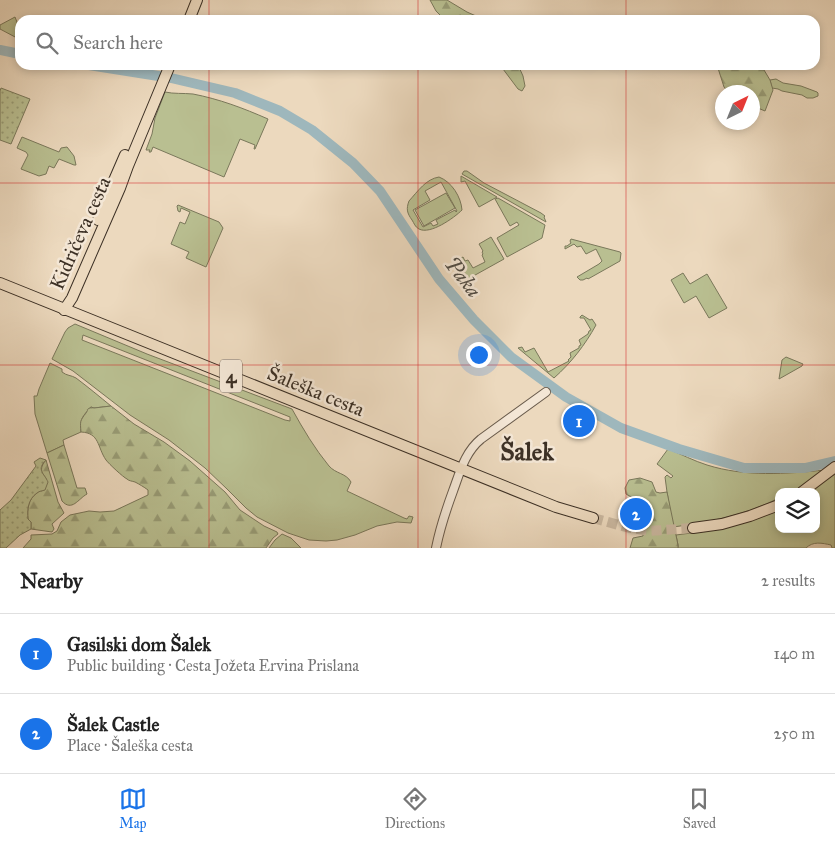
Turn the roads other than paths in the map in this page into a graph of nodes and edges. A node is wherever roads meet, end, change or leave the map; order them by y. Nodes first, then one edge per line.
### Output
1 (190, 0) edge
2 (197, 0) edge
3 (184, 15) edge
4 (191, 15) edge
5 (165, 70) edge
6 (0, 283) edge
7 (64, 310) junction
8 (546, 392) dead end
9 (835, 467) edge
10 (461, 468) junction
11 (807, 488) edge
12 (775, 508) edge
13 (593, 518) tunnel mouth
14 (693, 528) tunnel mouth
15 (436, 548) edge

1 - 3 main road
2 - 4 main road
5 - 7 main road, Kidričeva cesta
6 - 7 main road, Šaleška cesta / 4
7 - 10 main road, Šaleška cesta / 4
8 - 10 street
9 - 11 main road
10 - 13 main road, Šaleška cesta / 4
10 - 15 street
12 - 14 main road

